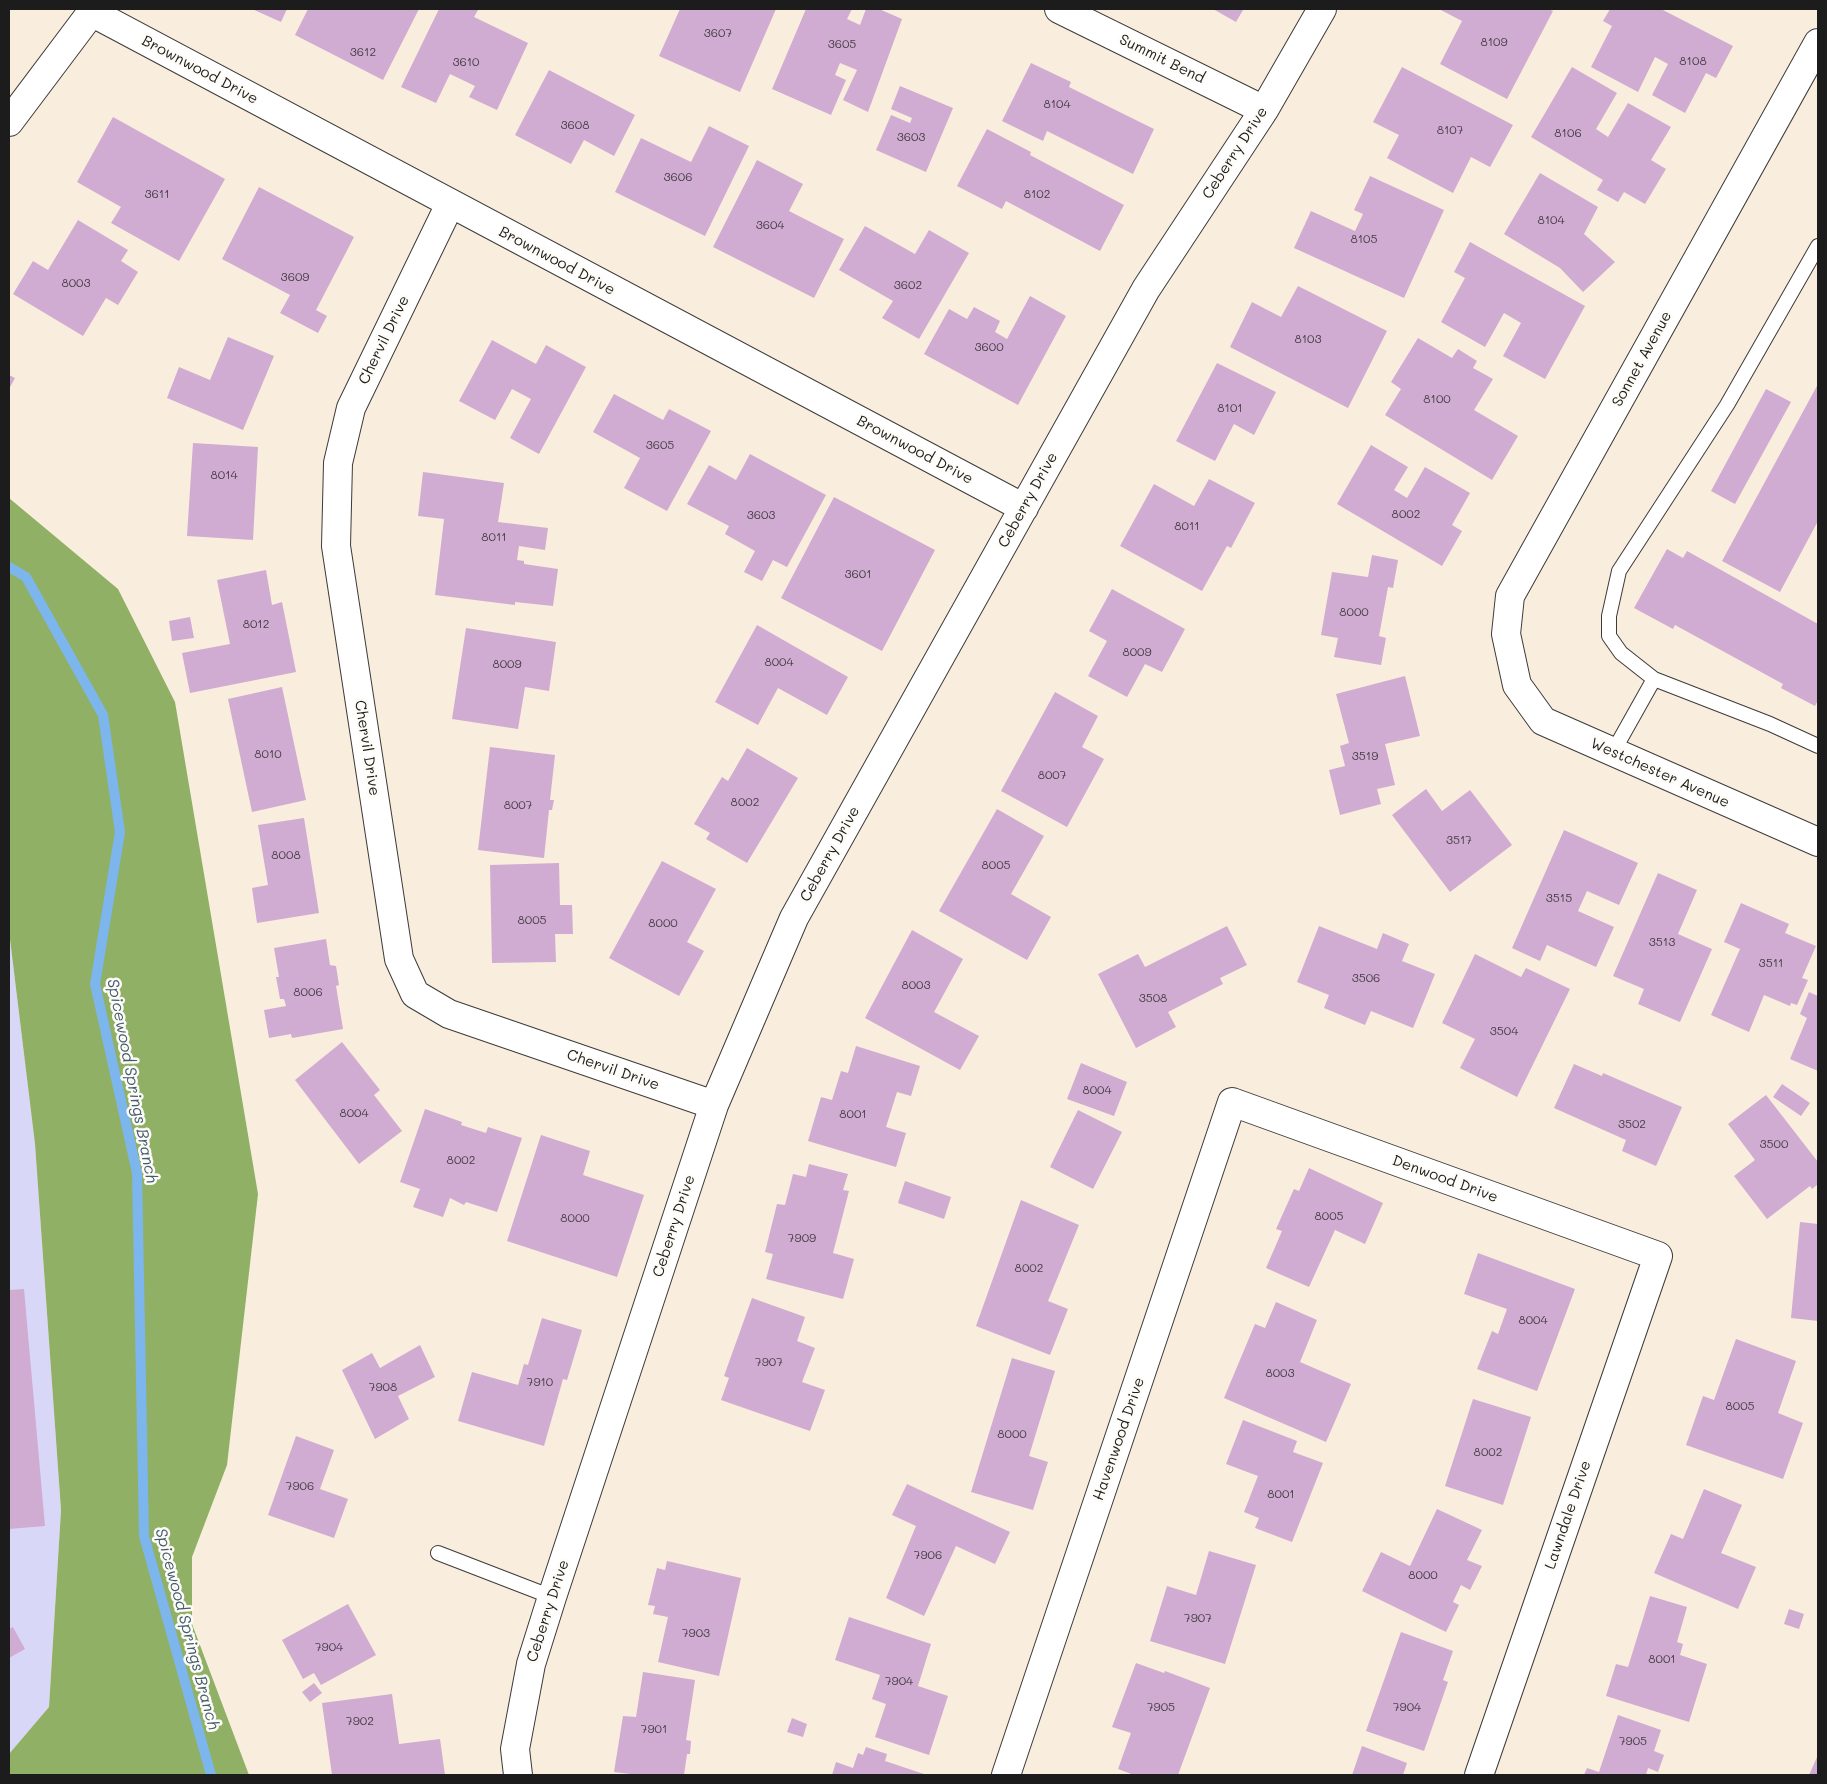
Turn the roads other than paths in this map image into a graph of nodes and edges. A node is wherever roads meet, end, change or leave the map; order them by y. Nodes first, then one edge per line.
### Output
1 (1059, 9) edge
2 (1322, 9) edge
3 (92, 11) edge
4 (1818, 43) edge
5 (1264, 110) junction
6 (9, 122) edge
7 (450, 204) junction
8 (1818, 246) edge
9 (1024, 508) junction
10 (1654, 679) junction
11 (1517, 685) joint
12 (1818, 746) edge
13 (1613, 752) junction
14 (1818, 842) edge
15 (1232, 1102) joint
16 (714, 1105) junction
17 (1658, 1256) joint
18 (438, 1553) dead end
19 (552, 1596) junction
20 (518, 1775) edge
21 (1006, 1775) edge
22 (1479, 1775) edge

1 - 5 street, Summit Bend
2 - 5 street, Ceberry Drive
3 - 6 street
3 - 7 street, Brownwood Drive
4 - 11 street, Sonnet Avenue
5 - 9 street, Ceberry Drive
7 - 9 street, Brownwood Drive
7 - 16 street, Chervil Drive
8 - 10 lane
9 - 16 street, Ceberry Drive
10 - 12 lane
10 - 13 lane
11 - 13 street, Westchester Avenue
13 - 14 street, Westchester Avenue
15 - 17 street, Denwood Drive
15 - 21 street, Havenwood Drive
16 - 19 street, Ceberry Drive
17 - 22 street, Lawndale Drive
18 - 19 lane
19 - 20 street, Ceberry Drive

